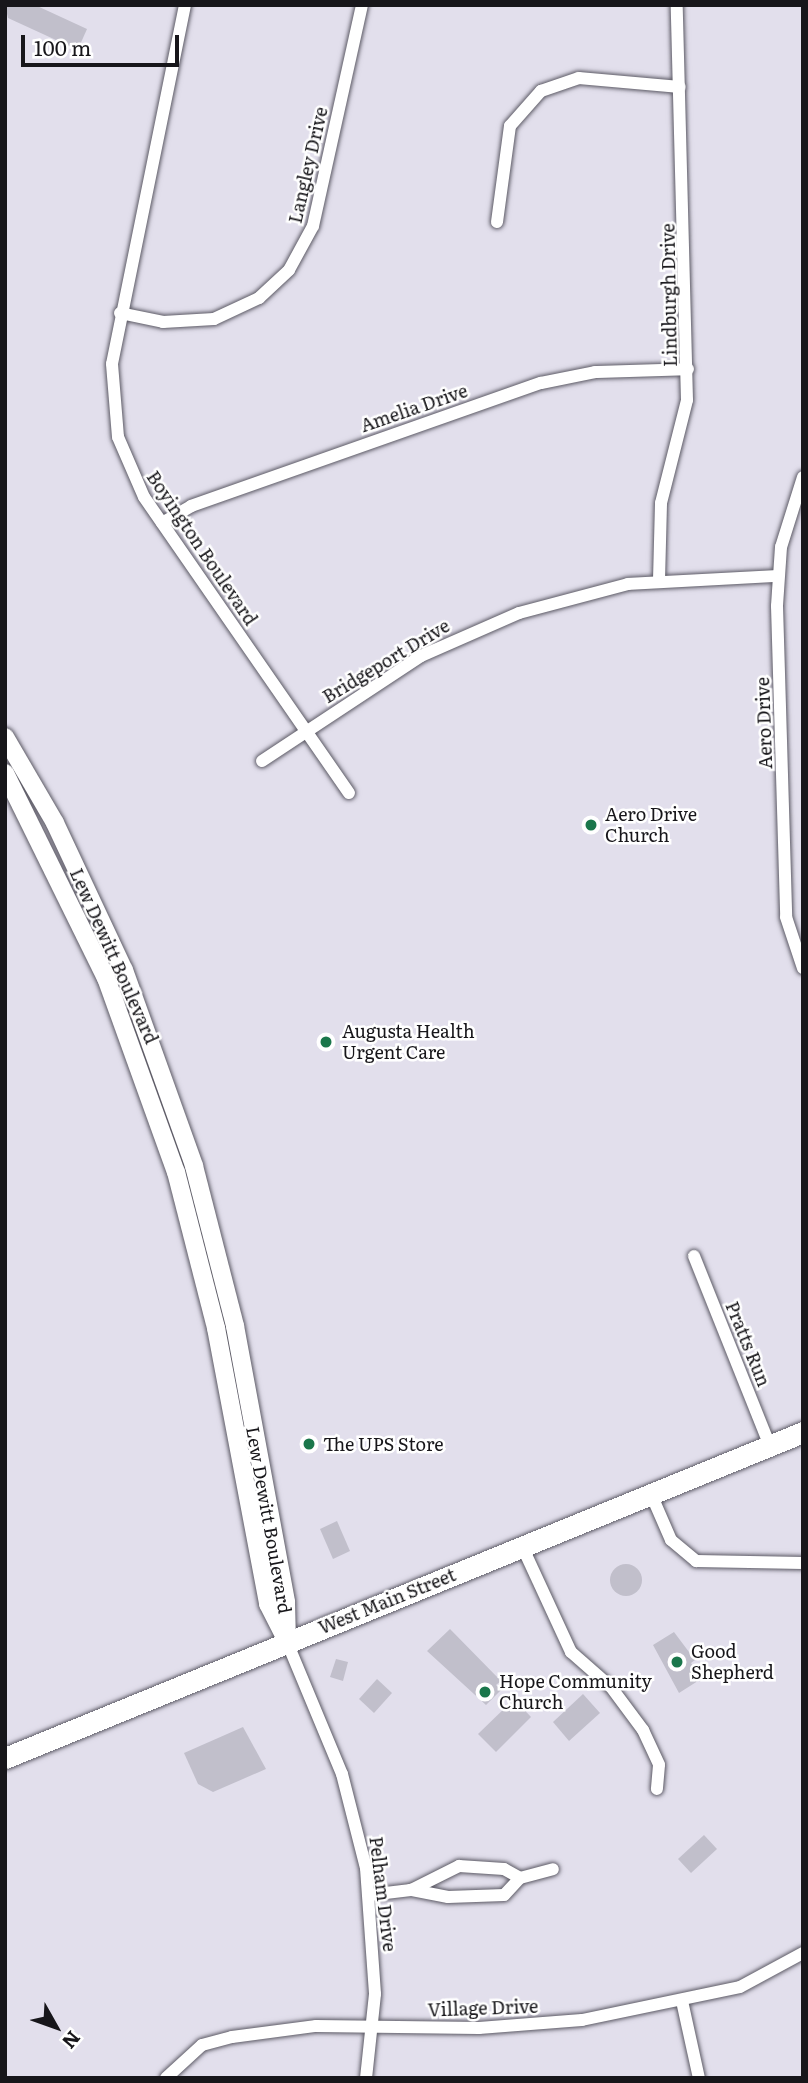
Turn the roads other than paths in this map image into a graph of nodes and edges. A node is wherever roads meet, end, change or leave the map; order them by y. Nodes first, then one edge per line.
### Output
1 (185, 5) edge
2 (362, 5) edge
3 (677, 5) edge
4 (680, 87) junction
5 (497, 222) dead end
6 (120, 313) junction
7 (688, 369) junction
8 (803, 477) edge
9 (162, 523) junction
10 (777, 576) junction
11 (659, 580) junction
12 (306, 731) junction
13 (5, 737) edge
14 (262, 761) dead end
15 (5, 774) edge
16 (349, 793) dead end
17 (803, 968) edge
18 (694, 1256) dead end
19 (803, 1432) edge
20 (769, 1446) junction
21 (651, 1494) junction
22 (522, 1546) junction
23 (803, 1563) edge
24 (287, 1642) junction
25 (5, 1758) edge
26 (657, 1789) dead end
27 (553, 1869) dead end
28 (520, 1878) junction
29 (411, 1891) junction
30 (369, 1895) junction
31 (803, 1953) edge
32 (682, 2001) junction
33 (373, 2025) junction
34 (166, 2078) edge
35 (366, 2078) edge
36 (699, 2078) edge

1 - 6 street, Boyington Boulevard
2 - 6 street, Langley Drive
3 - 4 street, Lindburgh Drive
4 - 5 street
4 - 7 street, Lindburgh Drive
6 - 9 street, Boyington Boulevard
7 - 9 street, Amelia Drive
7 - 11 street, Lindburgh Drive
8 - 10 street, Aero Drive
9 - 12 street, Boyington Boulevard
10 - 11 street
10 - 17 street, Aero Drive
11 - 12 street, Bridgeport Drive
12 - 14 street, Bridgeport Drive
12 - 16 street, Boyington Boulevard
13 - 24 main road, Lew Dewitt Boulevard
15 - 24 main road, Lew Dewitt Boulevard
18 - 20 street, Pratts Run
19 - 20 main road, West Main Street
20 - 21 main road, West Main Street
21 - 22 main road, West Main Street
21 - 23 street
22 - 24 main road, West Main Street
22 - 26 street
24 - 25 main road, West Main Street
24 - 30 street, Pelham Drive
27 - 28 street
28 - 29 street
28 - 29 street
29 - 30 street
30 - 33 street, Pelham Drive
31 - 32 street, Village Drive
32 - 33 street, Village Drive
32 - 36 street
33 - 34 street, Village Drive
33 - 35 street, Pelham Drive

